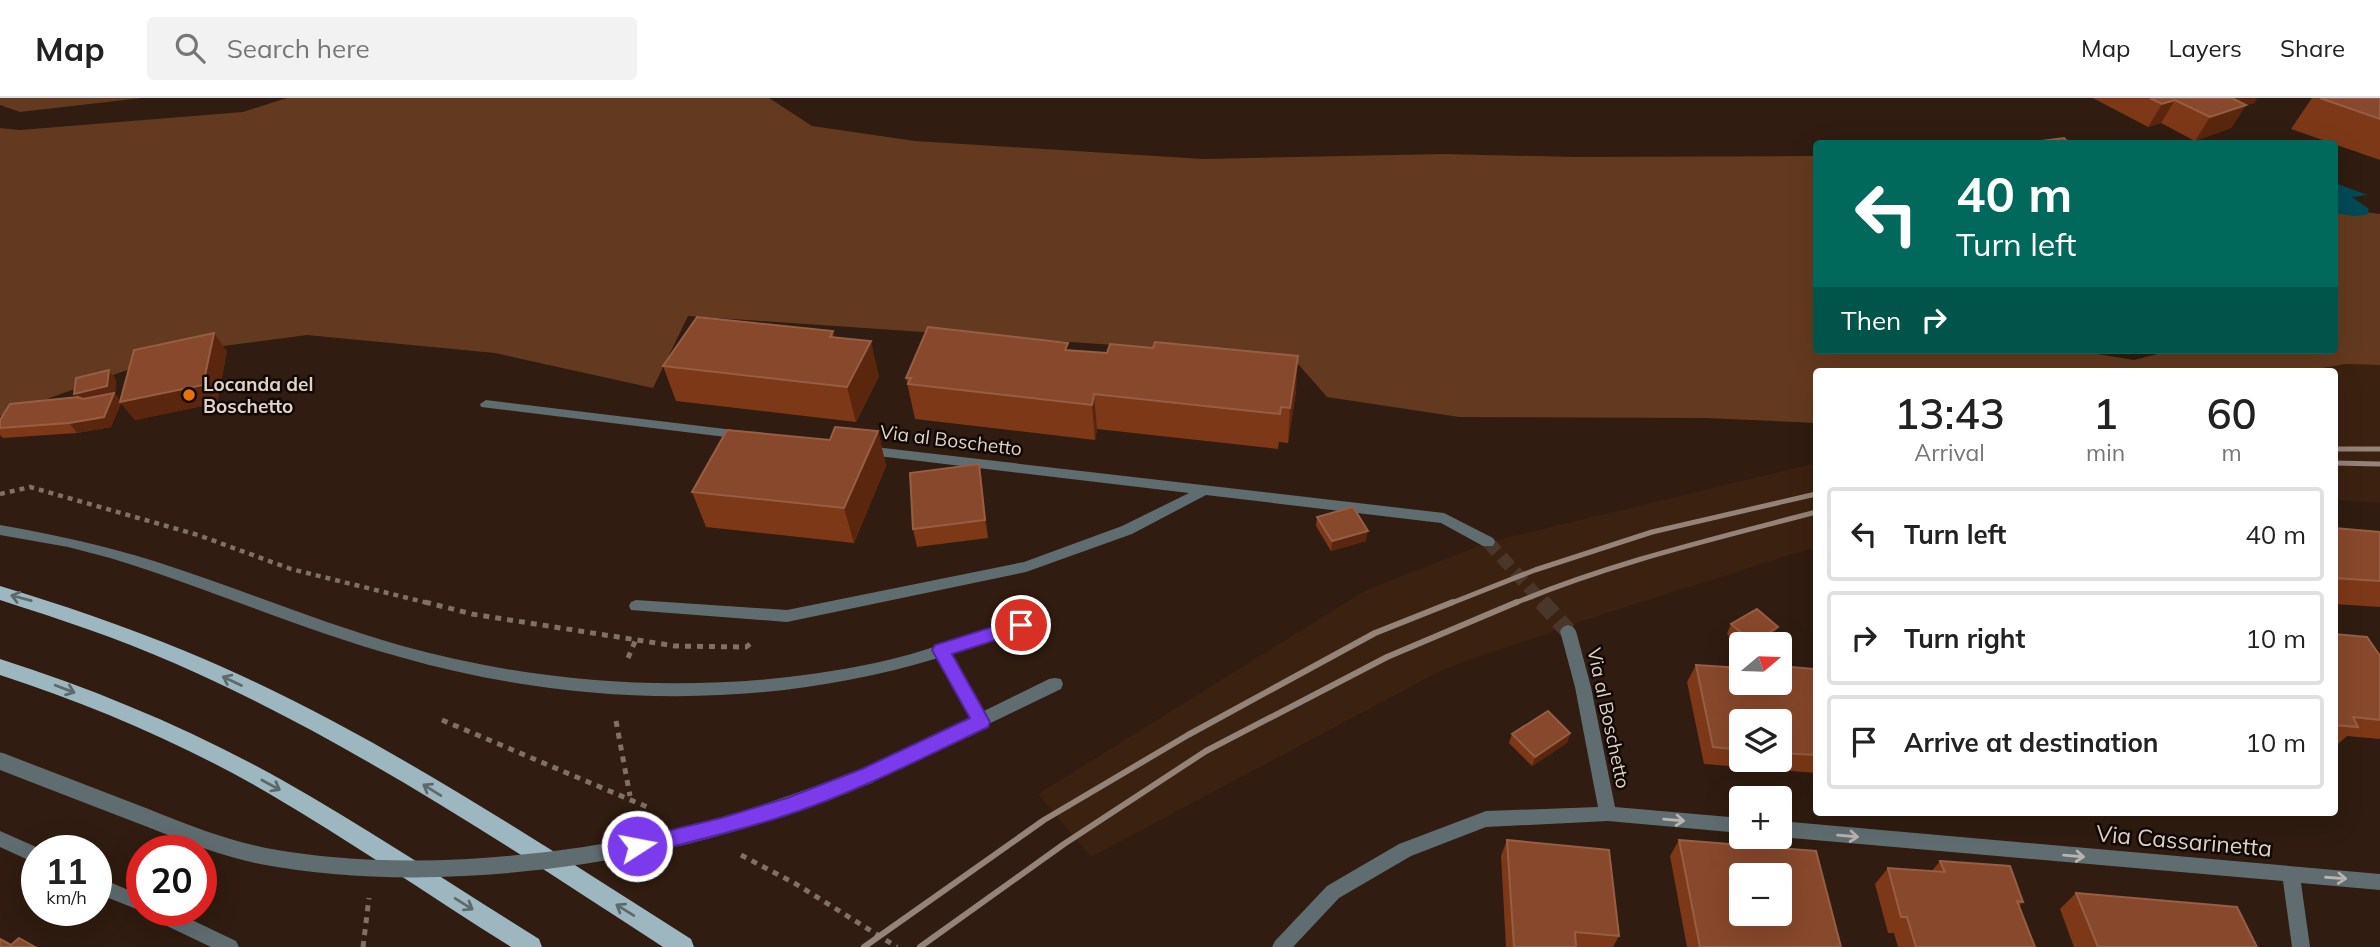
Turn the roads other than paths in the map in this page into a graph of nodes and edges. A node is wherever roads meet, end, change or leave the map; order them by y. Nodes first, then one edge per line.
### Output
1 (486, 404) dead end
2 (762, 438) edge
3 (858, 450) edge
4 (1203, 492) junction
5 (0, 530) edge
6 (1489, 542) tunnel mouth
7 (0, 593) edge
8 (636, 606) dead end
9 (1021, 625) dead end
10 (1568, 631) tunnel mouth
11 (941, 650) junction
12 (0, 667) edge
13 (1055, 684) dead end
14 (981, 722) junction
15 (0, 761) edge
16 (1608, 814) junction
17 (1729, 825) edge
18 (1792, 831) edge
19 (0, 839) edge
20 (21, 849) edge
21 (2291, 875) junction
22 (2380, 881) edge
23 (186, 926) edge
24 (230, 947) edge
25 (531, 947) edge
26 (683, 947) edge
27 (1281, 947) edge
28 (2301, 947) edge

1 - 2 street
3 - 4 street, Via al Boschetto
4 - 6 street, Via al Boschetto
4 - 8 street
5 - 11 street
26 -> 7 main road
9 - 11 street
10 - 16 street, Via al Boschetto
11 - 14 street
12 -> 25 main road
13 - 14 street
14 - 15 street, bridge
16 -> 17 street
16 - 27 street
18 -> 21 street, Via Cassarinetta
19 - 20 street
21 -> 22 street, Via Cassarinetta
21 - 28 street, Via Cassarinetta
23 - 24 street

